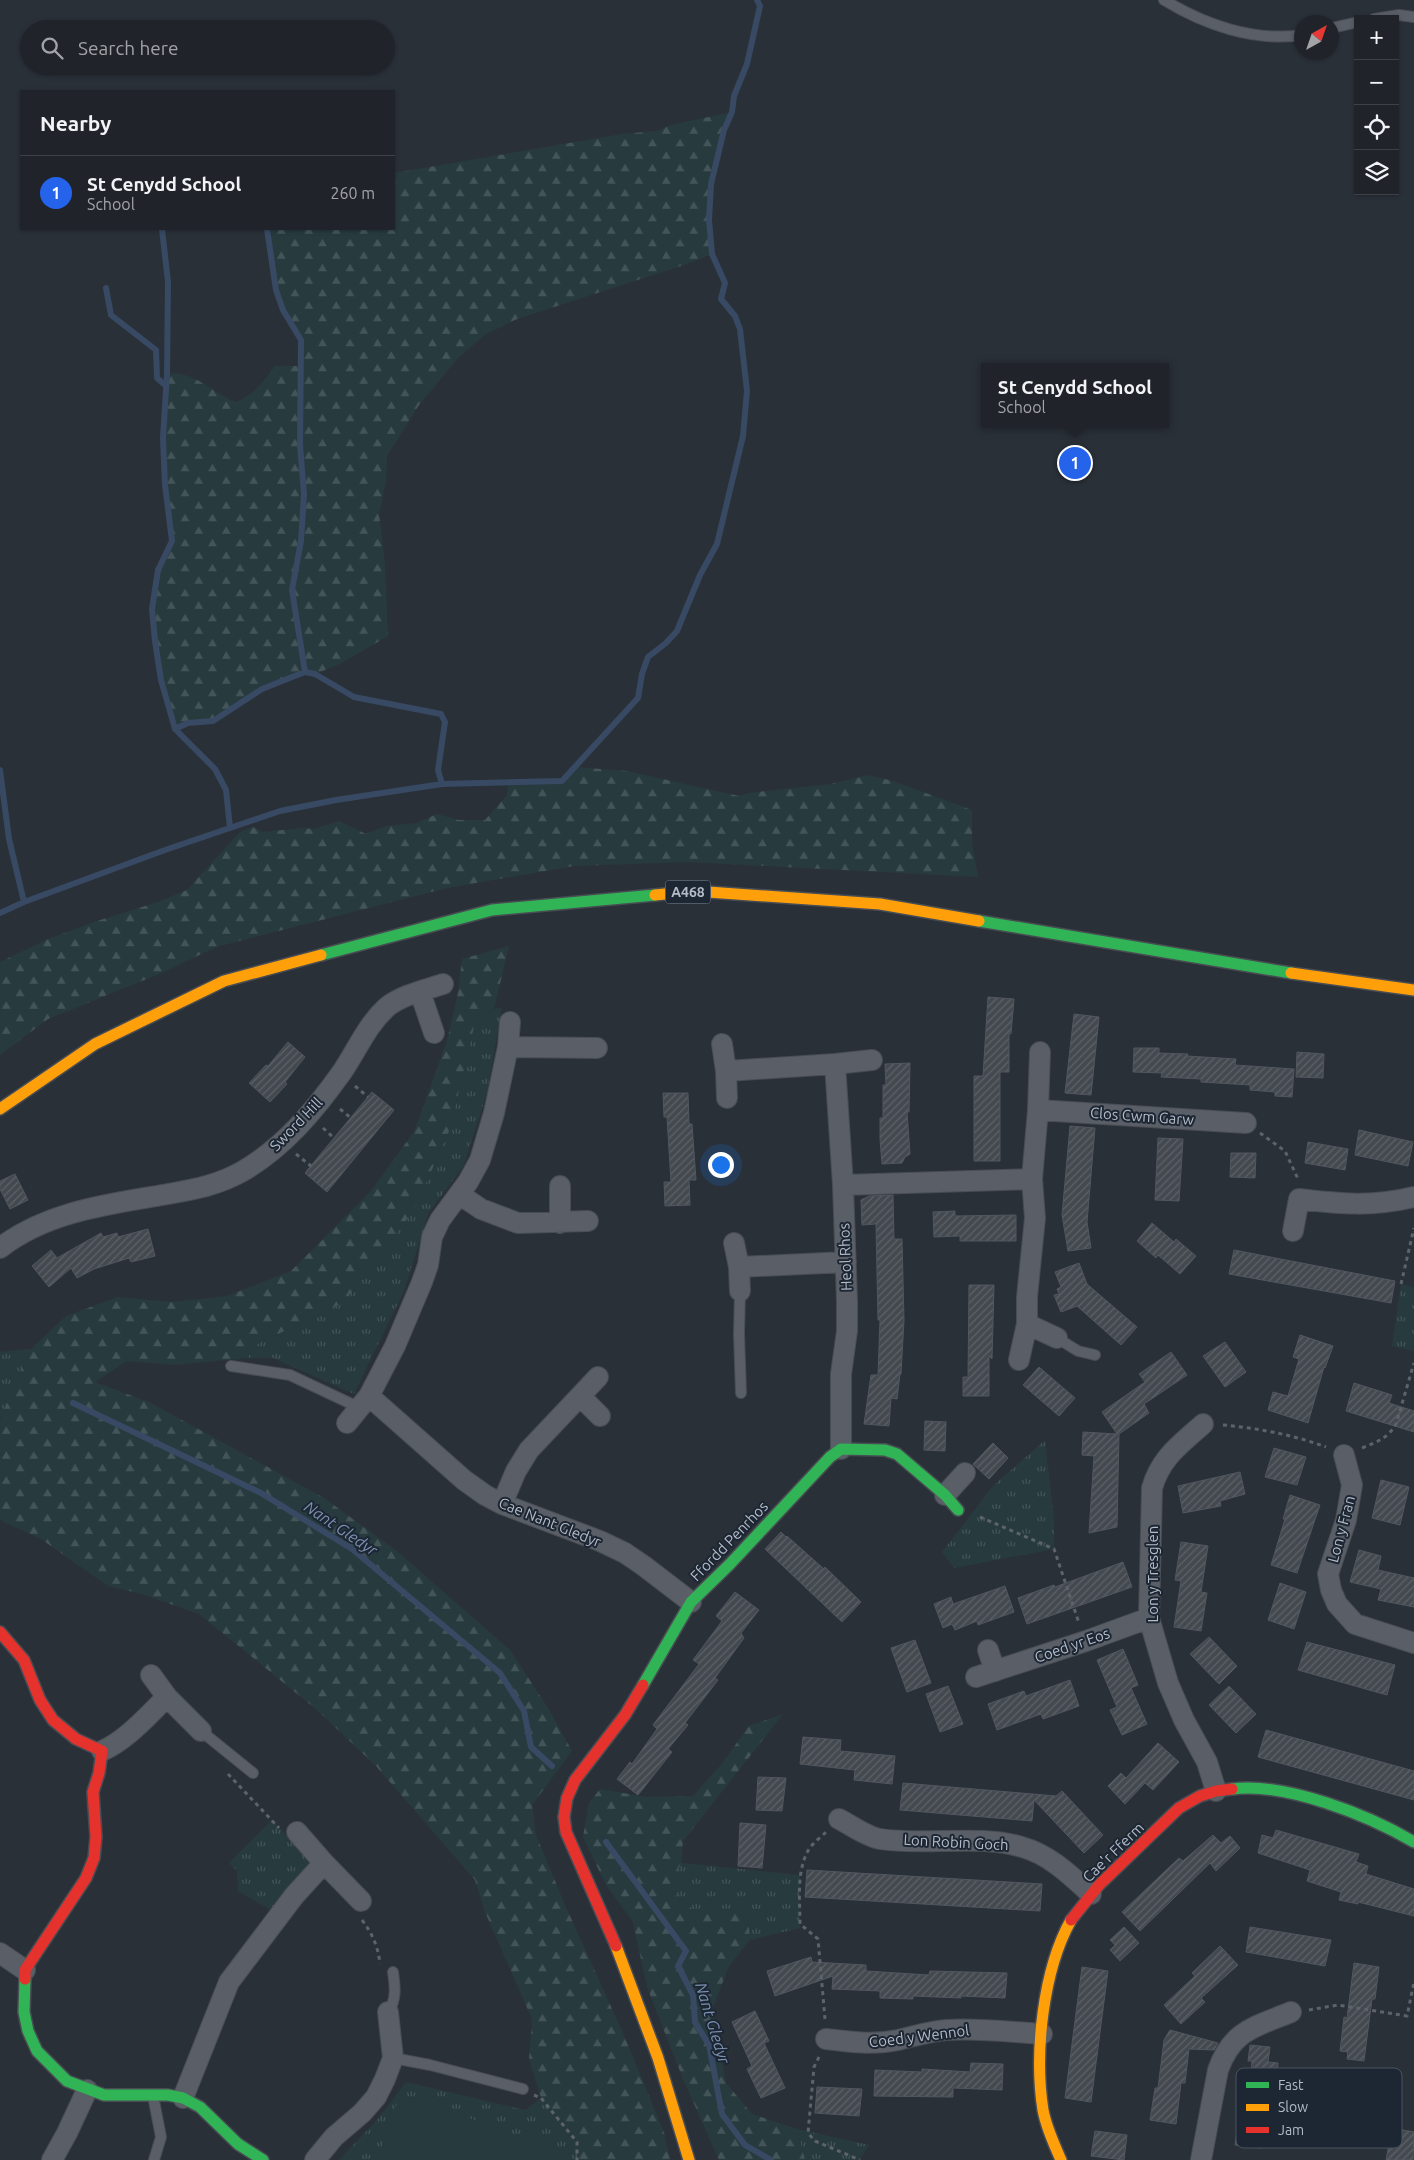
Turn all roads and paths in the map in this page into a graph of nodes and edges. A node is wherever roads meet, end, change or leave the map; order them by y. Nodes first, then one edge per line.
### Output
1 (1164, 0) edge
2 (1399, 15) edge
3 (1414, 17) edge
4 (1354, 23) edge
5 (1339, 26) edge
6 (1294, 35) edge
7 (443, 984) dead end
8 (1414, 990) edge
9 (420, 992) junction
10 (510, 1022) dead end
11 (434, 1033) dead end
12 (722, 1044) dead end
13 (508, 1047) junction
14 (597, 1048) dead end
15 (1040, 1052) dead end
16 (872, 1060) dead end
17 (835, 1064) junction
18 (726, 1071) junction
19 (354, 1085) dead end
20 (368, 1097) dead end
21 (727, 1098) dead end
22 (0, 1109) edge
23 (1038, 1110) junction
24 (1246, 1123) joint
25 (322, 1127) dead end
26 (334, 1138) dead end
27 (291, 1149) dead end
28 (311, 1166) dead end
29 (1032, 1179) junction
30 (843, 1185) junction
31 (1301, 1185) dead end
32 (560, 1186) dead end
33 (460, 1194) junction
34 (1414, 1197) edge
35 (588, 1221) dead end
36 (560, 1223) junction
37 (1414, 1228) edge
38 (1293, 1231) dead end
39 (734, 1243) dead end
40 (0, 1248) edge
41 (846, 1262) junction
42 (739, 1267) junction
43 (1402, 1284) dead end
44 (740, 1291) joint
45 (1027, 1324) junction
46 (1057, 1338) joint
47 (1096, 1355) dead end
48 (1019, 1360) dead end
49 (1414, 1363) edge
50 (232, 1366) dead end
51 (598, 1377) dead end
52 (741, 1393) dead end
53 (580, 1396) junction
54 (359, 1409) junction
55 (600, 1416) dead end
56 (1204, 1424) joint
57 (841, 1449) junction
58 (1344, 1455) junction
59 (965, 1473) dead end
60 (951, 1503) junction
61 (502, 1504) junction
62 (691, 1602) junction
63 (1148, 1618) junction
64 (0, 1632) edge
65 (1086, 1641) junction
66 (1414, 1643) edge
67 (988, 1650) dead end
68 (995, 1671) junction
69 (151, 1675) dead end
70 (976, 1677) dead end
71 (167, 1698) junction
72 (201, 1731) joint
73 (102, 1751) junction
74 (225, 1771) dead end
75 (253, 1773) dead end
76 (1216, 1791) junction
77 (839, 1819) joint
78 (297, 1832) joint
79 (1414, 1842) edge
80 (324, 1864) junction
81 (1091, 1894) junction
82 (361, 1901) joint
83 (0, 1953) edge
84 (381, 1969) dead end
85 (25, 1970) junction
86 (393, 1972) dead end
87 (1414, 1982) edge
88 (388, 2012) joint
89 (1291, 2012) joint
90 (1042, 2034) junction
91 (826, 2039) junction
92 (393, 2058) junction
93 (523, 2088) joint
94 (87, 2090) junction
95 (153, 2095) junction
96 (183, 2098) junction
97 (52, 2160) edge
98 (154, 2160) edge
99 (263, 2160) edge
100 (315, 2160) edge
101 (577, 2160) edge
102 (689, 2160) edge
103 (860, 2160) edge
104 (1061, 2160) edge
105 (1201, 2160) edge

1 - 6 lane
2 - 3 lane
4 - 5 lane
7 - 9 street, Sword Hill
8 - 22 street, A468
9 - 11 street
9 - 40 street, Sword Hill
10 - 13 street
12 - 18 street
13 - 14 street
13 - 33 street
15 - 23 street
16 - 17 street
17 - 18 street
17 - 30 street, Heol Rhos
18 - 21 street
19 - 20 path
23 - 24 street, Clos Cwm Garw
23 - 29 street
24 - 31 path
25 - 26 path
27 - 28 path
29 - 30 street
29 - 45 street
30 - 41 street, Heol Rhos
32 - 36 street
33 - 36 street
33 - 54 street
34 - 38 street
35 - 36 street
37 - 43 path
39 - 42 street
41 - 42 street
41 - 57 street, Heol Rhos
42 - 44 street
44 - 52 lane
45 - 46 street
45 - 48 street
46 - 47 lane
49 - 58 path
50 - 54 lane
51 - 53 street
53 - 55 street
53 - 61 street
54 - 61 street, Cae Nant Gledyr
56 - 58 path
56 - 63 street, Lon y Tresglen
57 - 60 street
57 - 62 street, Ffordd Penrhos
58 - 66 street, Lon y Fran
59 - 60 street
60 - 65 path
61 - 62 street, Cae Nant Gledyr
62 - 102 street, Ffordd Penrhos
63 - 65 street, Coed yr Eos
63 - 76 street, Lon y Tresglen
64 - 73 street
65 - 68 street, Coed yr Eos
67 - 68 street
68 - 70 street, Coed yr Eos
69 - 71 street
71 - 72 street
71 - 73 street
72 - 75 lane
73 - 85 street
74 - 78 path
76 - 79 street, Cae'r Fferm
76 - 81 street, Cae'r Fferm
77 - 81 street, Lon Robin Goch
77 - 91 path
78 - 80 street
80 - 82 street
80 - 96 street
81 - 90 street, Cae'r Fferm
82 - 84 path
83 - 85 street
85 - 94 street
86 - 88 lane
87 - 89 path
88 - 92 street
89 - 105 street
90 - 91 street, Coed y Wennol
90 - 104 street, Cae'r Fferm
91 - 103 path
92 - 93 lane
92 - 100 street
93 - 101 path
94 - 95 street
94 - 97 street
95 - 96 street
95 - 98 lane
96 - 99 street

